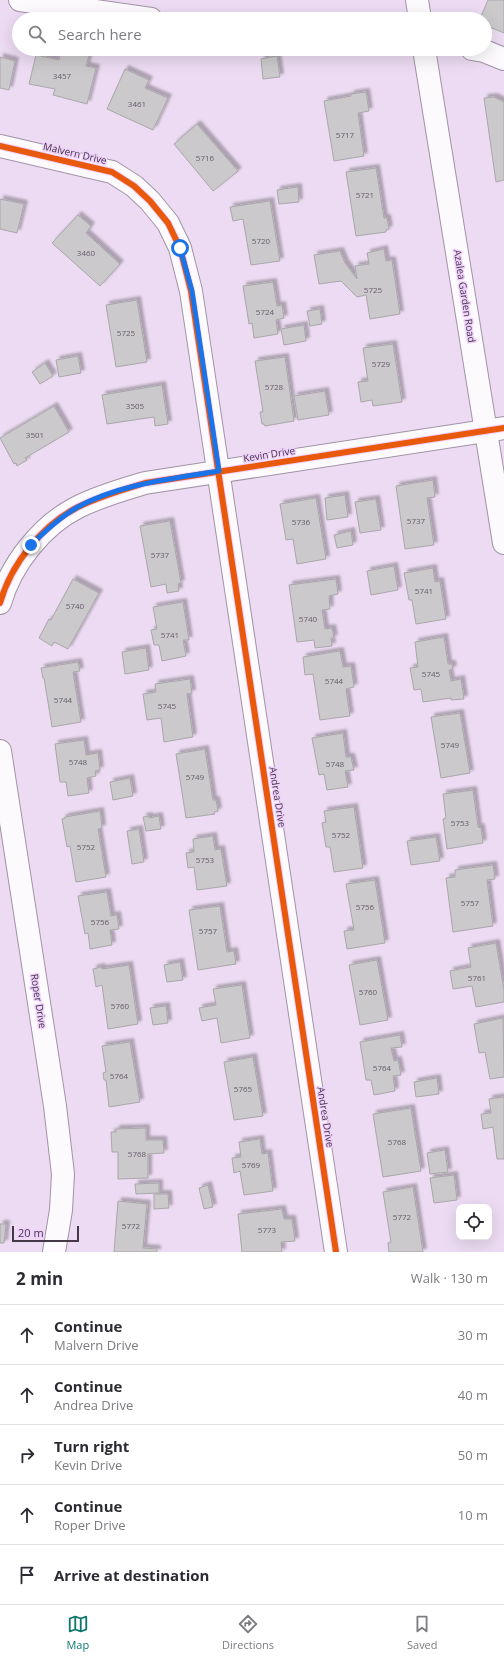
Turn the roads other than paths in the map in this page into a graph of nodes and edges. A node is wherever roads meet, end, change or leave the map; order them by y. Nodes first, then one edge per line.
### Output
1 (20, 0) edge
2 (417, 0) edge
3 (103, 12) edge
4 (419, 12) edge
5 (492, 54) edge
6 (425, 56) edge
7 (504, 59) edge
8 (0, 146) edge
9 (199, 344) joint
10 (495, 429) edge
11 (219, 471) junction
12 (504, 543) edge
13 (0, 603) edge
14 (0, 751) edge
15 (54, 1252) edge
16 (336, 1252) edge

1 - 3 street
2 - 4 street
5 - 7 street
6 - 10 street, Azalea Garden Road
8 - 9 street, Malvern Drive
9 - 11 street, Andrea Drive
10 - 11 street, Kevin Drive
10 - 12 street, Azalea Garden Road
11 - 13 street, Kevin Drive
11 - 16 street, Andrea Drive
14 - 15 street, Roper Drive

